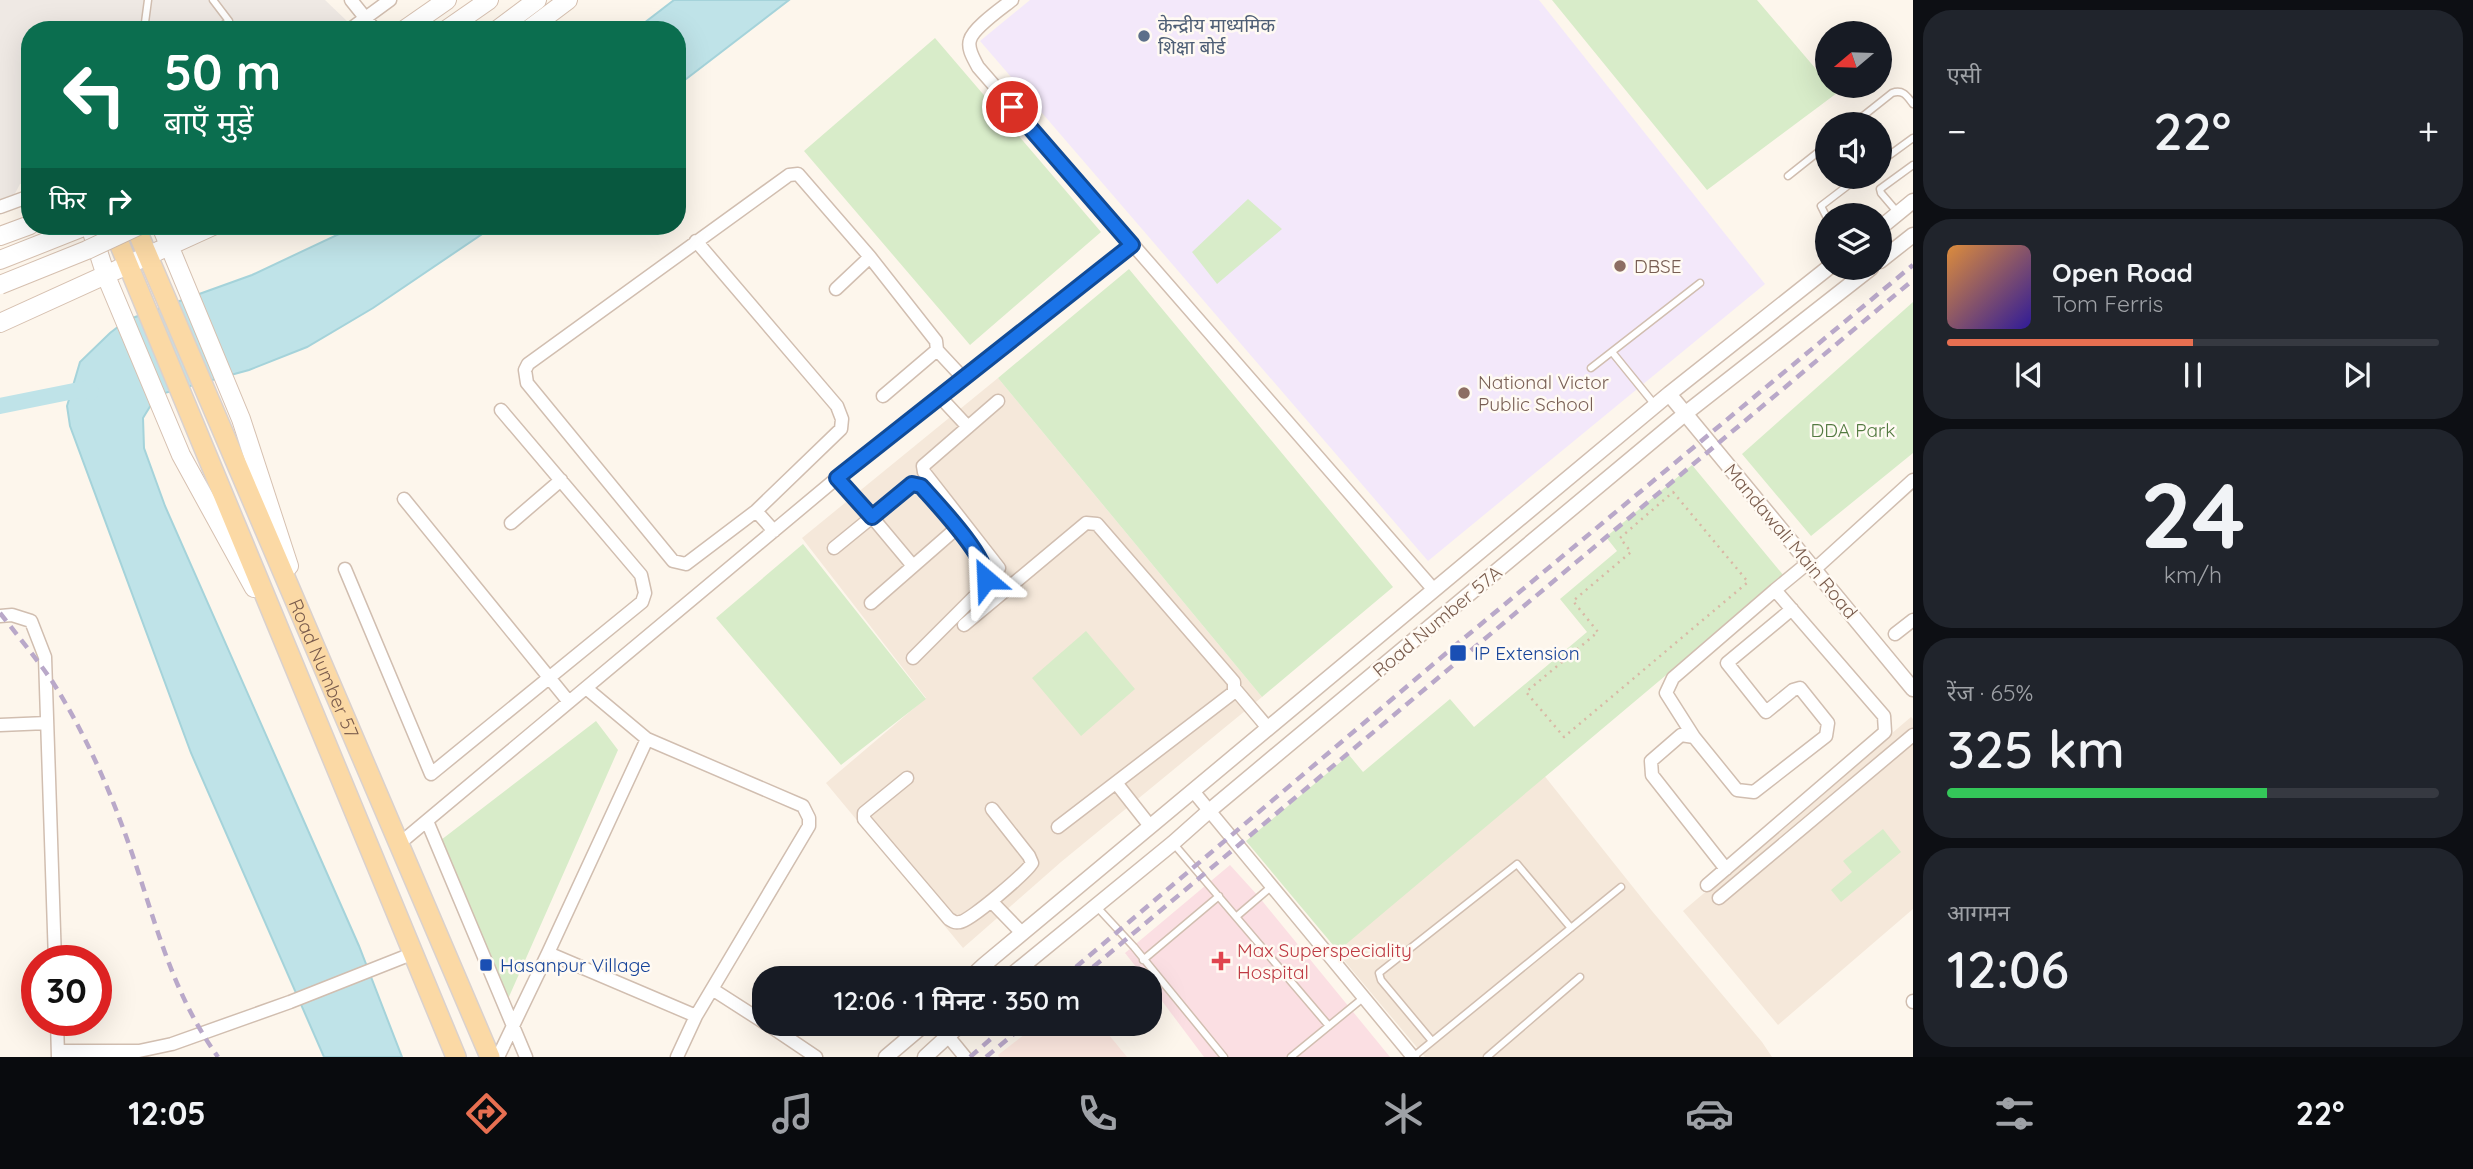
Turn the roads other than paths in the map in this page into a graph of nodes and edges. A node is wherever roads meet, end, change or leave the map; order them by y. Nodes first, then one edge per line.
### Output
1 (148, 0) edge
2 (213, 0) edge
3 (351, 0) edge
4 (390, 0) edge
5 (447, 0) edge
6 (489, 0) edge
7 (537, 0) edge
8 (568, 0) edge
9 (1012, 0) edge
10 (366, 18) junction
11 (145, 21) edge
12 (229, 21) edge
13 (362, 21) edge
14 (368, 21) edge
15 (417, 21) edge
16 (459, 21) edge
17 (509, 21) edge
18 (540, 21) edge
19 (1913, 104) edge
20 (1868, 112) edge
21 (1913, 138) edge
22 (1892, 153) edge
23 (1815, 155) edge
24 (1913, 165) edge
25 (1788, 176) dead end
26 (1843, 189) edge
27 (21, 200) edge
28 (1913, 201) edge
29 (1825, 203) edge
30 (0, 207) edge
31 (1898, 213) junction
32 (1892, 218) edge
33 (21, 228) edge
34 (1913, 234) edge
35 (65, 235) edge
36 (91, 235) edge
37 (116, 235) edge
38 (118, 235) edge
39 (139, 235) edge
40 (165, 235) edge
41 (195, 235) edge
42 (0, 236) edge
43 (696, 241) junction
44 (1132, 245) junction
45 (170, 247) junction
46 (1892, 251) edge
47 (148, 257) junction
48 (870, 257) junction
49 (0, 260) edge
50 (129, 265) junction
51 (106, 276) junction
52 (1815, 278) edge
53 (1856, 280) edge
54 (1700, 283) dead end
55 (0, 285) edge
56 (836, 289) dead end
57 (0, 323) edge
58 (937, 350) junction
59 (1612, 352) junction
60 (1591, 368) dead end
61 (964, 379) junction
62 (1669, 394) junction
63 (883, 396) dead end
64 (941, 398) junction
65 (998, 401) dead end
66 (1655, 405) junction
67 (501, 410) dead end
68 (1686, 413) junction
69 (968, 427) junction
70 (837, 478) junction
71 (561, 480) junction
72 (1913, 480) edge
73 (404, 499) dead end
74 (756, 511) junction
75 (872, 517) junction
76 (511, 523) dead end
77 (958, 527) junction
78 (774, 531) junction
79 (834, 548) dead end
80 (913, 566) junction
81 (1812, 566) junction
82 (999, 568) dead end
83 (345, 569) dead end
84 (1434, 590) junction
85 (1775, 590) junction
86 (871, 603) dead end
87 (1792, 609) junction
88 (0, 616) edge
89 (1913, 620) edge
90 (964, 625) dead end
91 (1895, 634) dead end
92 (313, 642) junction
93 (290, 652) junction
94 (913, 658) dead end
95 (549, 679) junction
96 (586, 688) junction
97 (1913, 688) edge
98 (1235, 689) junction
99 (569, 702) junction
100 (47, 723) junction
101 (0, 725) edge
102 (1268, 727) junction
103 (1913, 735) edge
104 (1694, 737) junction
105 (647, 739) junction
106 (907, 778) dead end
107 (1117, 784) junction
108 (1193, 790) junction
109 (992, 809) dead end
110 (1209, 811) junction
111 (427, 821) junction
112 (1150, 826) junction
113 (1058, 827) dead end
114 (1174, 843) junction
115 (399, 844) junction
116 (1727, 869) junction
117 (1707, 885) dead end
118 (1272, 886) junction
119 (1621, 887) dead end
120 (1219, 896) junction
121 (1719, 898) dead end
122 (991, 901) junction
123 (1096, 905) junction
124 (1237, 916) junction
125 (1571, 928) junction
126 (1022, 933) junction
127 (54, 945) edge
128 (414, 953) junction
129 (548, 953) junction
130 (1143, 960) junction
131 (985, 966) edge
132 (1022, 966) edge
133 (1580, 977) dead end
134 (712, 989) junction
135 (1363, 998) junction
136 (752, 1014) edge
137 (696, 1016) junction
138 (512, 1026) junction
139 (1329, 1026) junction
140 (57, 1036) edge
141 (785, 1036) edge
142 (911, 1036) edge
143 (948, 1037) joint
144 (1432, 1041) junction
145 (58, 1054) edge
146 (456, 1057) edge
147 (490, 1057) edge
148 (498, 1057) edge
149 (526, 1057) edge
150 (677, 1057) edge
151 (816, 1057) edge
152 (886, 1057) edge
153 (925, 1057) edge
154 (965, 1057) edge
155 (1224, 1057) edge
156 (1291, 1057) edge
157 (1413, 1057) edge
158 (1487, 1057) edge

1 - 11 lane
2 - 12 lane
3 - 10 street
4 - 10 street
5 - 15 main road
6 - 16 main road
7 - 17 main road
8 - 18 main road
9 - 44 street
10 - 13 street
10 - 14 street
19 - 20 lane
21 - 22 lane
23 - 25 lane
24 - 31 lane
26 - 29 lane
27 - 30 street
28 - 31 street
31 - 32 street
33 - 42 main road
34 - 46 street
35 - 49 main road
36 - 51 main road
37 - 50 main road, Road Number 57
38 - 55 main road, bridge
39 - 47 main road, Road Number 57
40 - 45 main road
41 - 45 main road
43 - 48 street
43 - 74 street
43 - 74 street
44 - 61 street
44 - 84 street
45 - 47 main road
45 - 92 main road
47 - 50 main road
47 - 92 main road, Road Number 57
48 - 56 street
48 - 58 street
50 - 51 main road
50 - 93 main road, Road Number 57
51 - 57 main road
51 - 93 main road
52 - 62 street, Road Number 57A
53 - 68 street, Road Number 57A
54 - 59 lane
58 - 61 street
58 - 63 street
59 - 60 lane
59 - 66 lane
61 - 64 street
62 - 66 street, Road Number 57A
62 - 68 street, Mandawali Main Road
64 - 69 street
64 - 70 street
65 - 69 street
66 - 84 street, Road Number 57A
67 - 71 street
68 - 81 street, Mandawali Main Road
68 - 110 street, Road Number 57A
69 - 82 street
70 - 75 street
70 - 78 street
71 - 76 street
71 - 95 street
72 - 81 street
73 - 95 street
74 - 78 street
75 - 77 street
75 - 79 street
75 - 80 street
77 - 80 street
77 - 94 street
78 - 96 street
80 - 86 street
81 - 85 street
81 - 97 street, Mandawali Main Road
83 - 95 street
84 - 102 street, Road Number 57A
85 - 87 street
85 - 104 street
87 - 104 street
87 - 116 street
88 - 100 street
89 - 91 street
90 - 98 street
92 - 115 main road, Road Number 57
93 - 128 main road, Road Number 57
95 - 99 street
96 - 99 street
96 - 105 street
98 - 102 street
98 - 107 street
99 - 111 street
100 - 101 street
100 - 127 street
102 - 108 street, Road Number 57A
103 - 121 street
104 - 116 street
105 - 129 street
105 - 134 street
106 - 122 street
107 - 112 street
107 - 113 street
108 - 110 street
108 - 112 street, Road Number 57A
109 - 122 street
110 - 114 street, Road Number 57A
110 - 118 street
111 - 115 street
111 - 138 street
112 - 126 street, Road Number 57A
114 - 120 lane
114 - 123 street, Road Number 57A
115 - 147 main road, Road Number 57
116 - 117 street
118 - 124 lane
118 - 135 street
119 - 125 lane
120 - 124 lane
120 - 130 lane
122 - 126 street
123 - 130 lane
123 - 132 street, Road Number 57A
124 - 139 lane
125 - 144 lane
125 - 144 lane
126 - 131 street, Road Number 57A
128 - 145 street
128 - 146 main road, Road Number 57
129 - 137 street
129 - 138 street
130 - 155 lane
133 - 158 lane
134 - 136 street
134 - 137 street
135 - 139 lane
135 - 157 street
137 - 150 street
138 - 148 street
138 - 149 street
139 - 156 lane
140 - 145 street
141 - 151 street
142 - 152 street
143 - 153 street
143 - 154 street
144 - 157 lane

